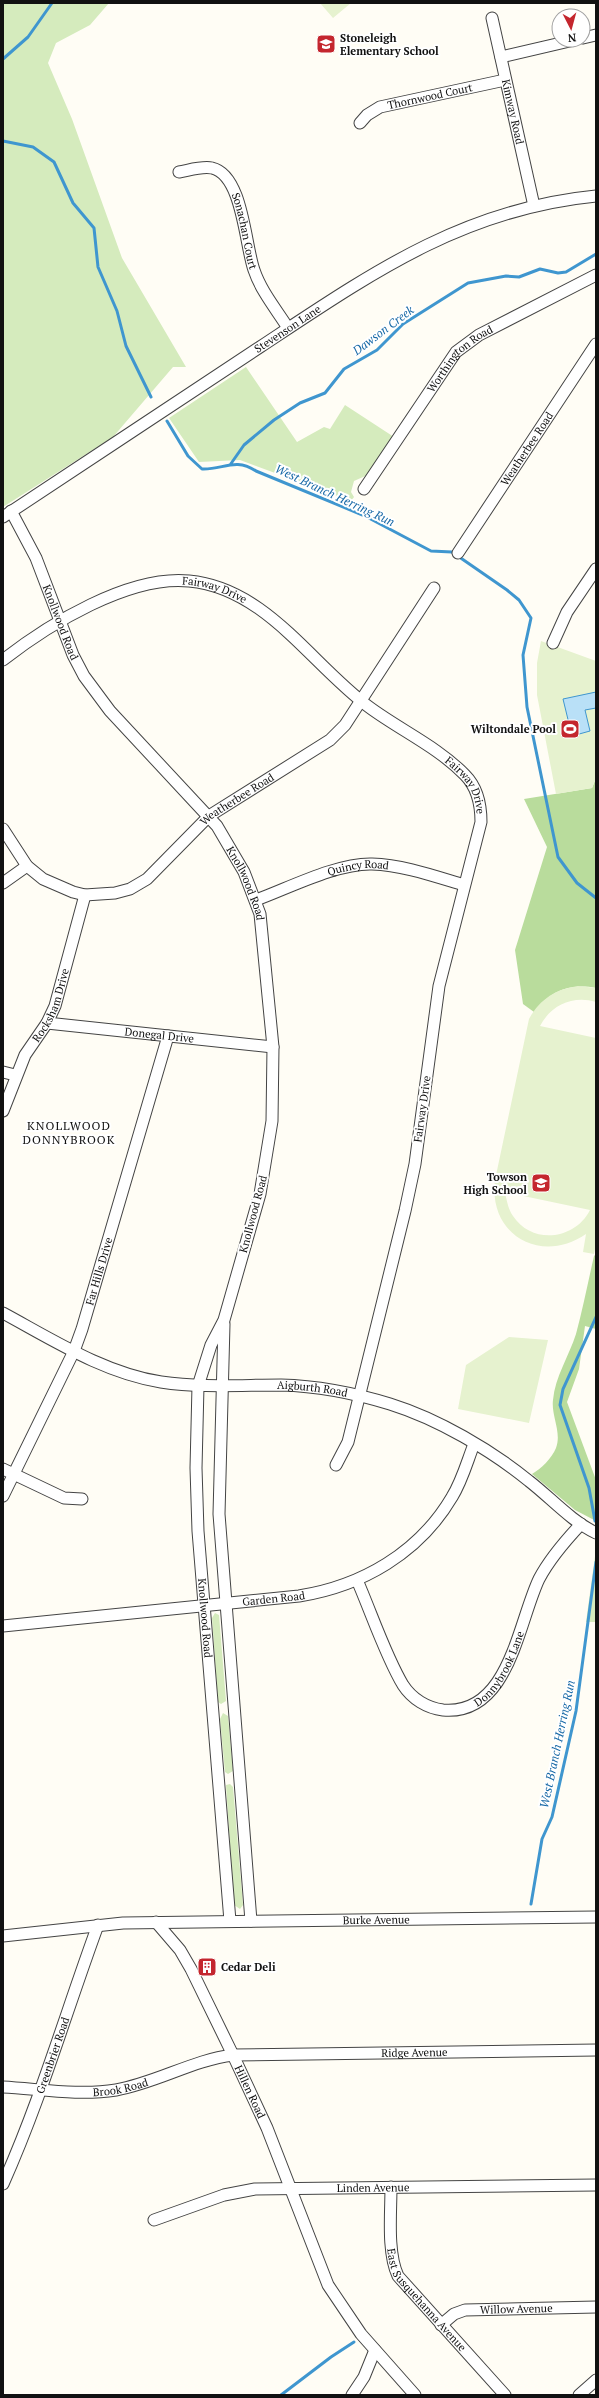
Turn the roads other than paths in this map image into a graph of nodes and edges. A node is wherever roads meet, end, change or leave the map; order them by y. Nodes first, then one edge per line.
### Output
1 (492, 18) dead end
2 (551, 45) edge
3 (501, 56) junction
4 (506, 80) junction
5 (360, 123) dead end
6 (179, 172) dead end
7 (596, 196) edge
8 (534, 206) junction
9 (596, 275) edge
10 (288, 328) junction
11 (596, 344) edge
12 (364, 489) dead end
13 (7, 514) edge
14 (458, 553) dead end
15 (594, 576) edge
16 (434, 588) dead end
17 (61, 621) junction
18 (553, 643) dead end
19 (3, 660) edge
20 (361, 701) junction
21 (209, 816) junction
22 (3, 829) edge
23 (27, 866) junction
24 (3, 883) edge
25 (464, 885) junction
26 (85, 895) junction
27 (256, 900) junction
28 (47, 1023) junction
29 (168, 1036) junction
30 (273, 1047) junction
31 (3, 1072) edge
32 (15, 1075) junction
33 (3, 1111) edge
34 (3, 1313) edge
35 (224, 1320) junction
36 (74, 1351) junction
37 (198, 1386) junction
38 (221, 1386) junction
39 (360, 1395) junction
40 (474, 1444) junction
41 (336, 1465) dead end
42 (3, 1469) edge
43 (13, 1474) junction
44 (3, 1496) edge
45 (82, 1499) dead end
46 (581, 1524) junction
47 (596, 1533) edge
48 (358, 1580) junction
49 (225, 1604) junction
50 (203, 1606) junction
51 (3, 1626) edge
52 (596, 1917) edge
53 (230, 1921) junction
54 (251, 1921) junction
55 (156, 1922) junction
56 (98, 1925) junction
57 (3, 1936) edge
58 (596, 2050) edge
59 (233, 2055) junction
60 (3, 2087) edge
61 (43, 2089) junction
62 (3, 2184) edge
63 (596, 2185) edge
64 (391, 2187) junction
65 (291, 2188) junction
66 (154, 2220) dead end
67 (596, 2307) edge
68 (441, 2325) junction
69 (375, 2350) junction
70 (596, 2380) edge
71 (352, 2395) edge
72 (415, 2395) edge
73 (505, 2395) edge
74 (579, 2395) edge

1 - 3 street, Kimway Road
2 - 3 street
3 - 4 street, Kimway Road
4 - 5 street, Thornwood Court
4 - 8 street, Kimway Road
6 - 10 street, Sonachan Court
7 - 8 street, Stevenson Lane
8 - 10 street, Stevenson Lane
9 - 12 street, Worthington Road
10 - 13 street, Stevenson Lane
11 - 14 street, Weatherbee Road
13 - 17 street, Knollwood Road
15 - 18 street
16 - 20 street, Weatherbee Road
17 - 19 street, Fairway Drive
17 - 20 street, Fairway Drive
17 - 21 street, Knollwood Road
20 - 21 street, Weatherbee Road
20 - 25 street, Fairway Drive
21 - 26 street, Weatherbee Road
21 - 27 street, Knollwood Road
22 - 23 street, Weatherbee Road
23 - 24 street
23 - 26 street, Weatherbee Road
25 - 27 street, Quincy Road
25 - 39 street, Fairway Drive
26 - 28 street, Rocksham Drive
27 - 30 street, Knollwood Road
28 - 29 street, Donegal Drive
28 - 32 street, Rocksham Drive
29 - 30 street, Donegal Drive
29 - 36 street, Far Hills Drive
30 - 35 street, Knollwood Road
31 - 32 street
32 - 33 street, Rocksham Drive
34 - 36 street, Aigburth Road
35 - 37 street, Knollwood Road
35 - 38 street, Knollwood Road
36 - 37 street, Aigburth Road
36 - 43 street, Far Hills Drive
37 - 38 street, Aigburth Road
37 - 50 street, Knollwood Road
38 - 39 street, Aigburth Road
38 - 49 street, Knollwood Road
39 - 40 street, Aigburth Road
39 - 41 street, Fairway Drive
40 - 46 street, Aigburth Road
40 - 48 street, Garden Road
42 - 43 street
43 - 44 street, Far Hills Drive
43 - 45 street
46 - 47 street, Aigburth Road
46 - 48 street, Donnybrook Lane
48 - 49 street, Garden Road
49 - 50 street, Garden Road
49 - 54 street, Knollwood Road
50 - 51 street, Garden Road
50 - 53 street, Knollwood Road
52 - 54 street, Burke Avenue
53 - 54 street, Burke Avenue
53 - 55 street, Burke Avenue
55 - 56 street
55 - 59 street, Hillen Road
56 - 57 street
56 - 61 street, Greenbrier Road
58 - 59 street, Ridge Avenue
59 - 61 street, Brook Road
59 - 65 street, Hillen Road
60 - 61 street, Brook Road
61 - 62 street, Greenbrier Road
63 - 64 street, Linden Avenue
64 - 65 street, Linden Avenue
64 - 68 street, East Susquehanna Avenue
65 - 66 street, Linden Avenue
65 - 69 street, Hillen Road
67 - 68 street, Willow Avenue
68 - 73 street, East Susquehanna Avenue
69 - 71 street
69 - 72 street, Hillen Road
70 - 74 street

